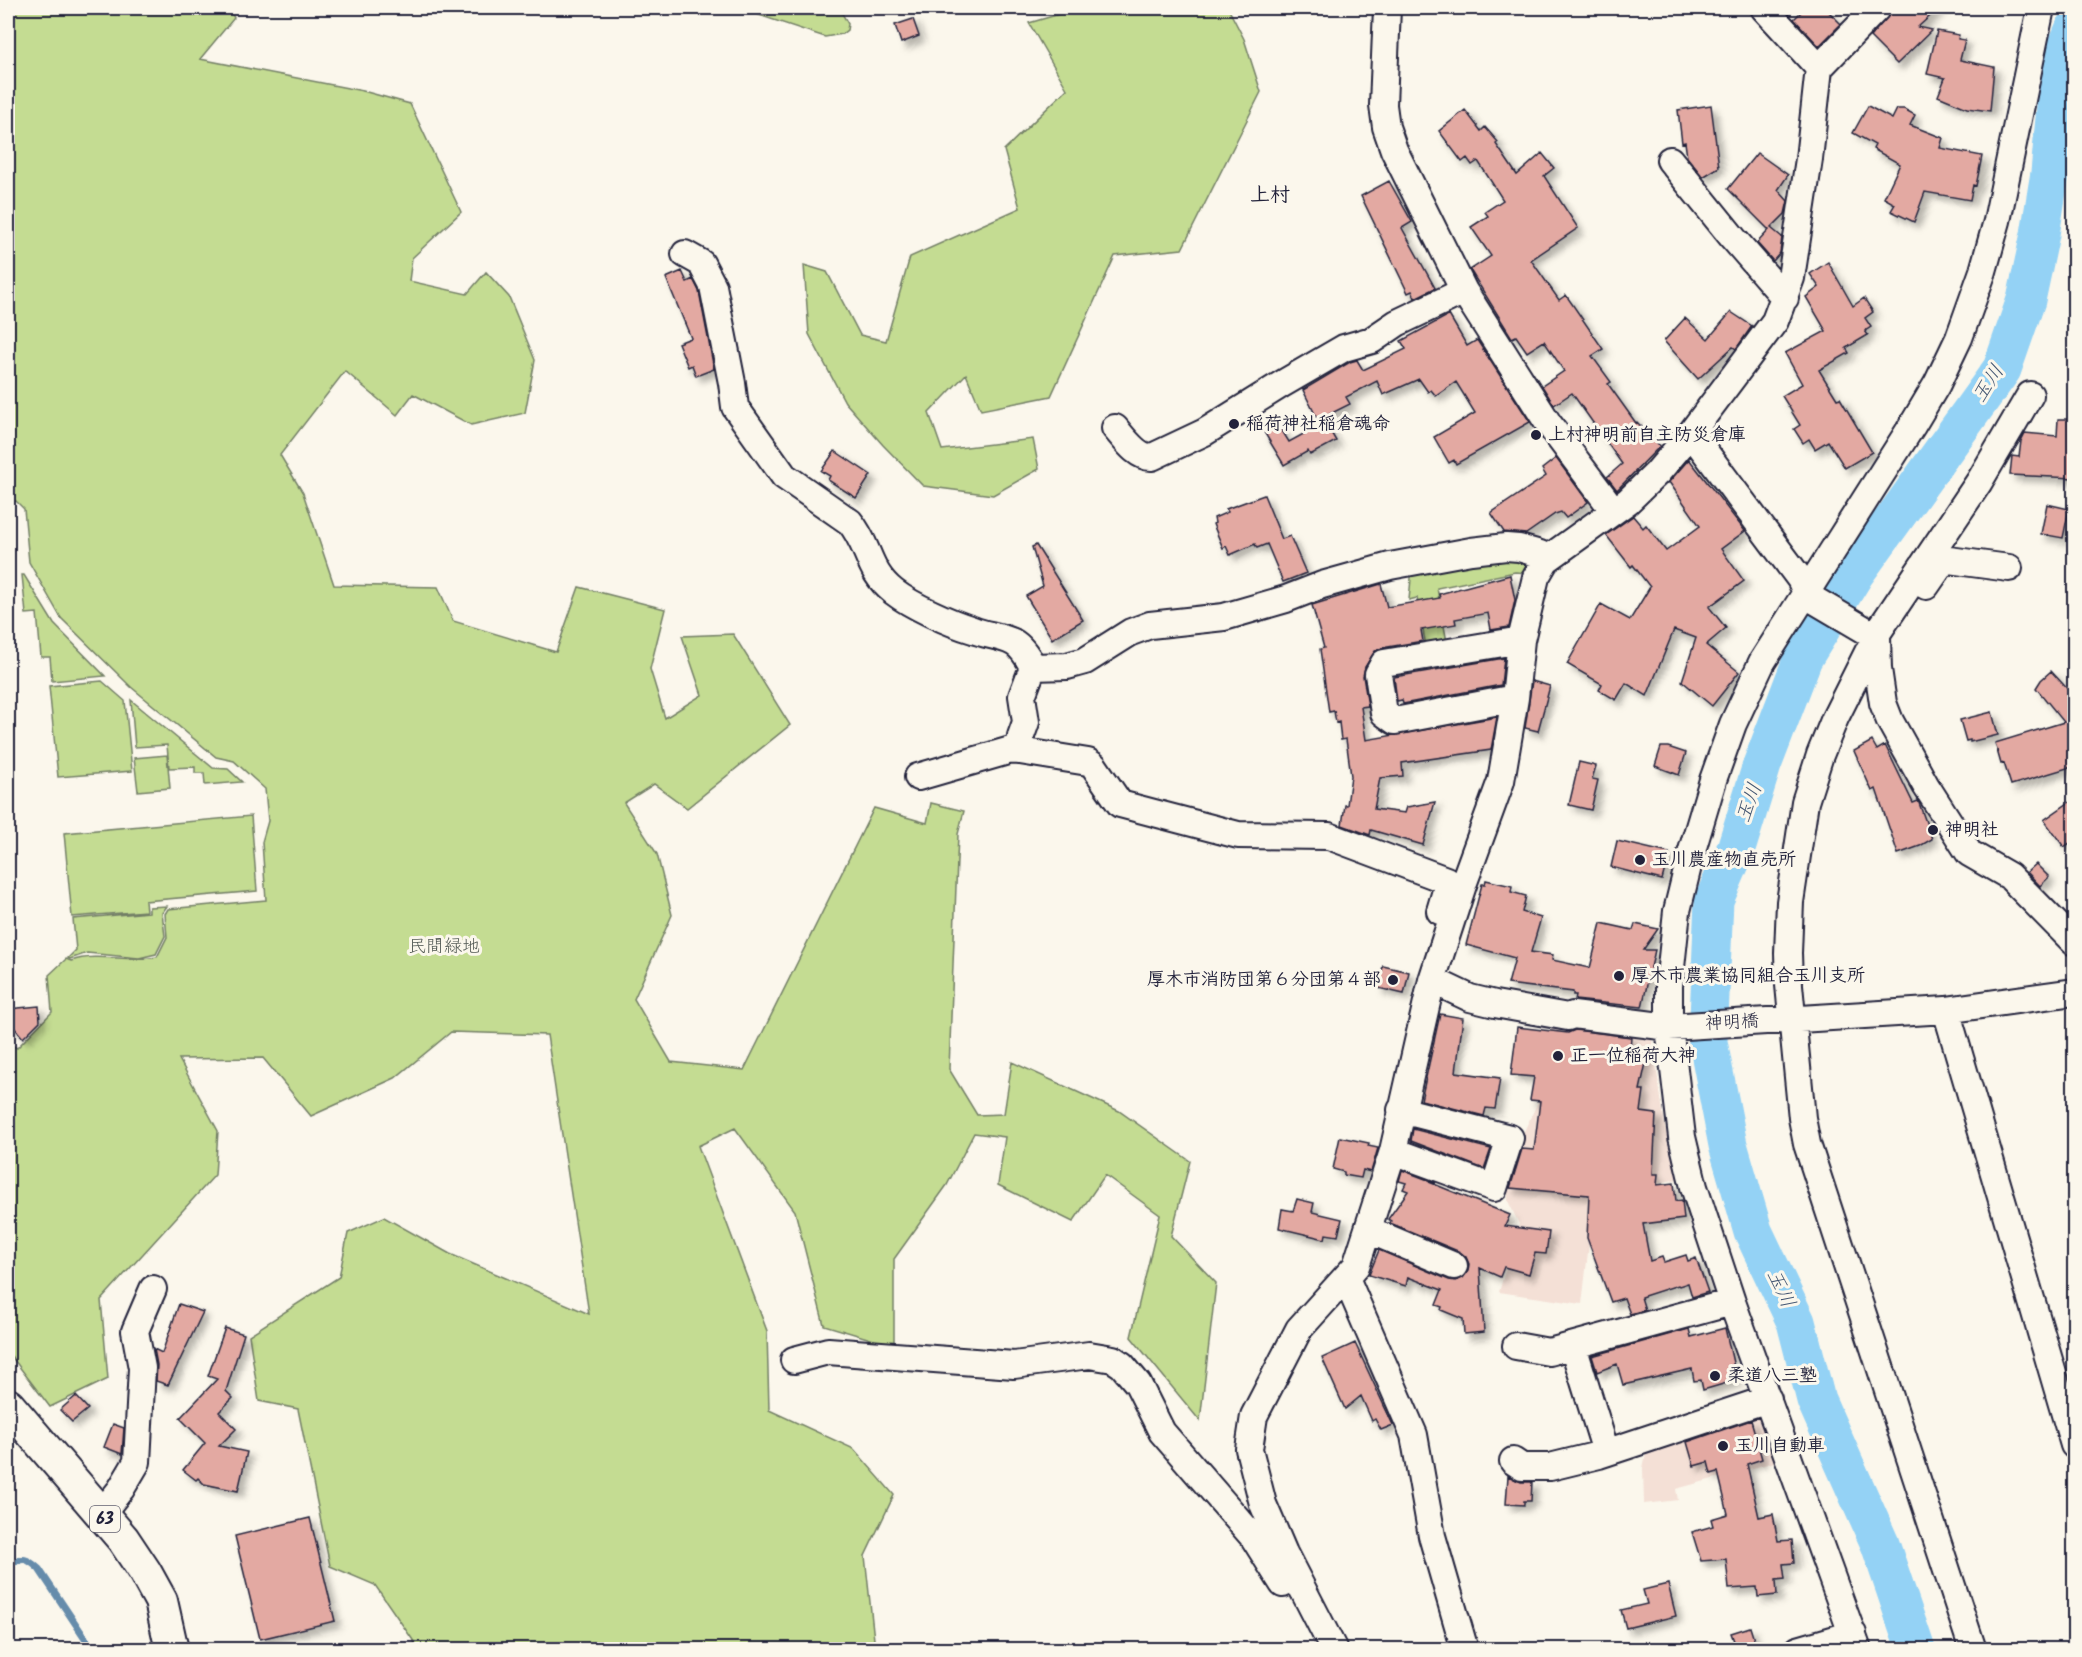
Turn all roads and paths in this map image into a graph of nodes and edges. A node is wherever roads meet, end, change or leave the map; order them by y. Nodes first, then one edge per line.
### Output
1 (1387, 8) edge
2 (1764, 8) edge
3 (1877, 8) edge
4 (2041, 8) edge
5 (1819, 68) junction
6 (1670, 160) dead end
7 (685, 254) dead end
8 (1464, 291) junction
9 (1785, 298) junction
10 (2031, 395) dead end
11 (1115, 428) dead end
12 (1690, 433) junction
13 (1614, 511) junction
14 (1546, 560) junction
15 (2009, 568) dead end
16 (1811, 597) junction
17 (1873, 634) junction
18 (1521, 640) junction
19 (1033, 666) junction
20 (1515, 698) junction
21 (1020, 751) junction
22 (918, 777) dead end
23 (2074, 942) edge
24 (1442, 948) junction
25 (1432, 980) junction
26 (2074, 992) edge
27 (1946, 1010) junction
28 (1787, 1020) junction
29 (1675, 1026) junction
30 (1401, 1110) junction
31 (1393, 1151) junction
32 (1369, 1230) junction
33 (1454, 1266) dead end
34 (1345, 1281) junction
35 (153, 1289) dead end
36 (1732, 1302) junction
37 (1516, 1346) dead end
38 (1573, 1347) junction
39 (794, 1360) dead end
40 (1768, 1399) junction
41 (8, 1405) edge
42 (2074, 1445) edge
43 (1606, 1452) junction
44 (1513, 1461) dead end
45 (101, 1514) junction
46 (1856, 1642) edge
47 (172, 1650) edge
48 (1332, 1650) edge
49 (1464, 1650) edge
50 (1798, 1650) edge
51 (1973, 1650) edge

1 - 8 street
2 - 5 street
3 - 5 street
4 - 16 street
5 - 9 street
6 - 9 street
7 - 19 street
8 - 11 street
8 - 13 street
9 - 12 street
10 - 17 street
12 - 13 street
12 - 16 street
13 - 14 street
14 - 18 street
14 - 19 street
15 - 17 street
16 - 17 street
16 - 29 street
17 - 23 street
17 - 28 street
18 - 20 street
18 - 20 street
19 - 21 street
20 - 24 street
21 - 22 street
21 - 24 street
24 - 25 street
25 - 29 street, 神明橋
25 - 30 street
26 - 27 street, 神明橋
27 - 28 street, 神明橋
27 - 42 street
28 - 29 street, 神明橋
28 - 51 street
29 - 36 street
30 - 31 street
30 - 31 street
31 - 32 street
32 - 33 street
32 - 34 street
34 - 48 street
34 - 49 street
35 - 45 street
36 - 38 street
36 - 40 street
37 - 38 street
38 - 43 street
39 - 48 street
40 - 43 street
40 - 46 street
41 - 45 main road, 63
43 - 44 street
45 - 47 main road, 63
46 - 50 street

